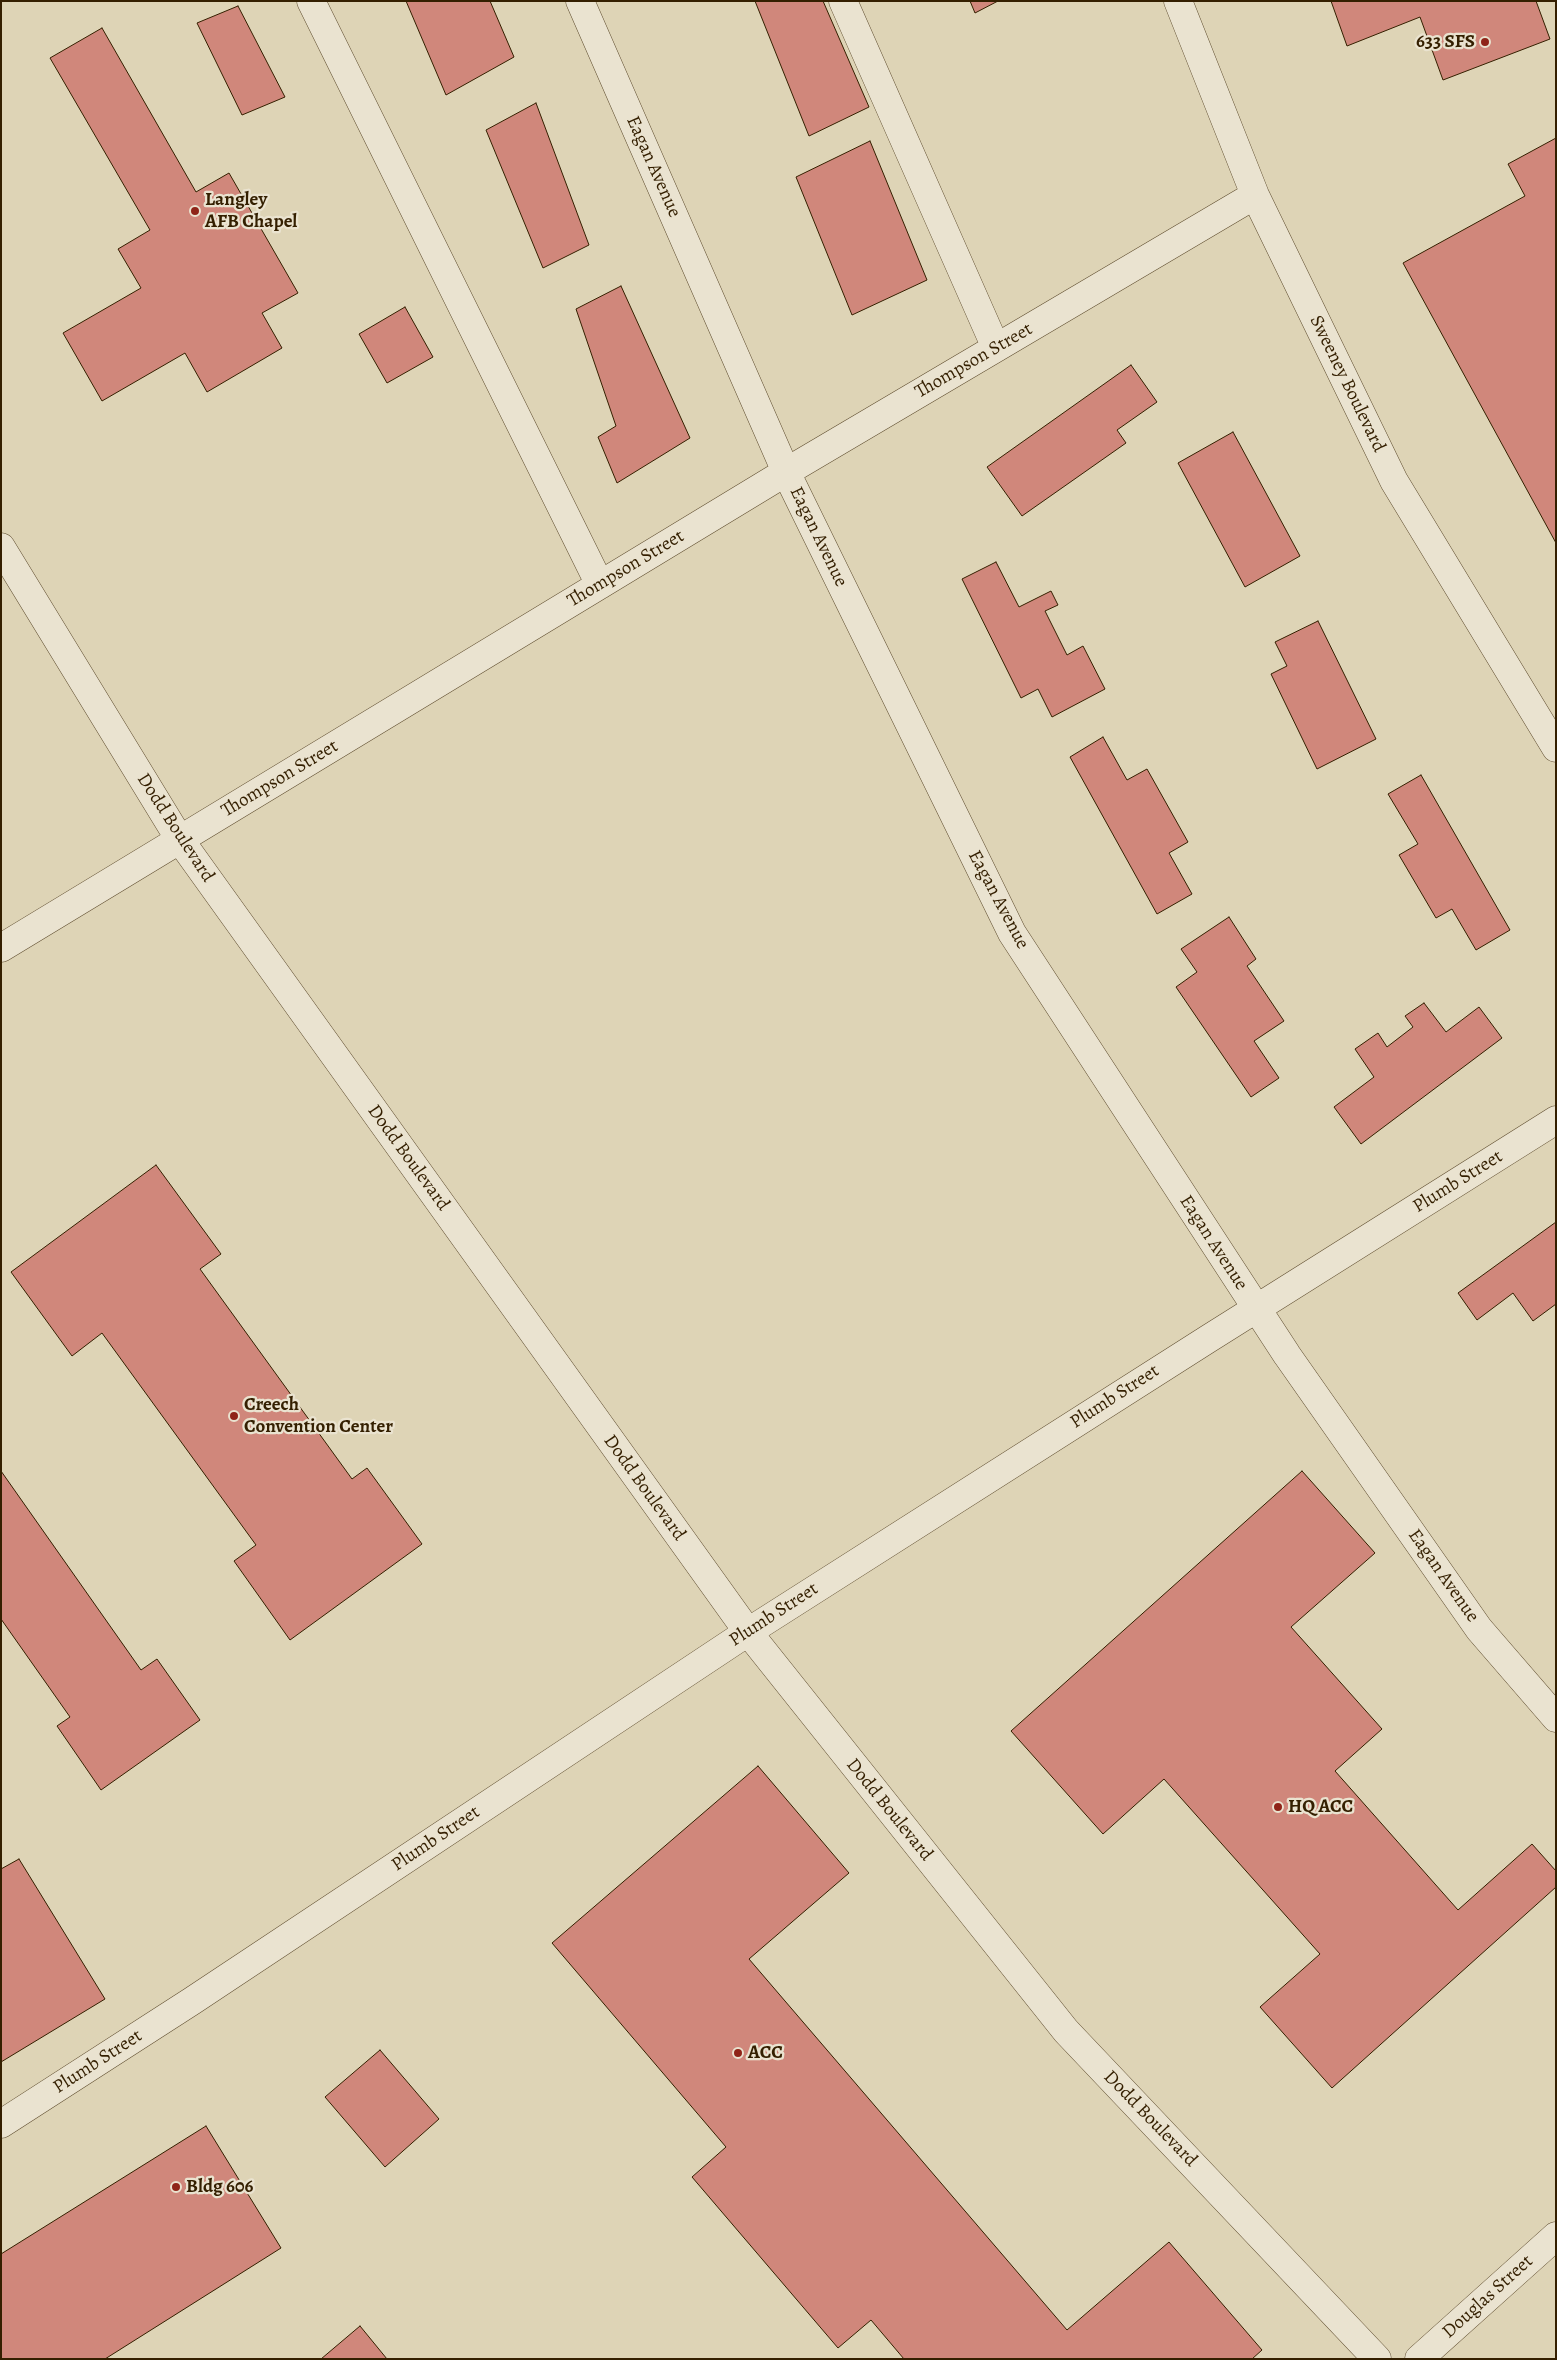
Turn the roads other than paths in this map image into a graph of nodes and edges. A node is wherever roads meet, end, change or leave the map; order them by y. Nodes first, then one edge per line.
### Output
1 (311, 1) edge
2 (580, 1) edge
3 (843, 1) edge
4 (1178, 1) edge
5 (1255, 195) junction
6 (996, 348) junction
7 (786, 472) junction
8 (1, 547) edge
9 (600, 585) junction
10 (1556, 748) edge
11 (180, 840) junction
12 (1, 948) edge
13 (1556, 1120) edge
14 (1256, 1309) junction
15 (748, 1632) junction
16 (1556, 1718) edge
17 (1, 2124) edge
18 (1556, 2236) edge
19 (1377, 2359) edge
20 (1419, 2359) edge

1 - 9 street
2 - 7 street, Eagan Avenue
3 - 6 street
4 - 5 street, Sweeney Boulevard
5 - 6 street, Thompson Street
5 - 10 street, Sweeney Boulevard
6 - 7 street, Thompson Street
7 - 9 street, Thompson Street
7 - 14 street, Eagan Avenue
8 - 11 street, Dodd Boulevard
9 - 11 street, Thompson Street
11 - 12 street, Thompson Street
11 - 15 street, Dodd Boulevard
13 - 14 street, Plumb Street
14 - 15 street, Plumb Street
14 - 16 street, Eagan Avenue
15 - 17 street, Plumb Street
15 - 19 street, Dodd Boulevard
18 - 20 street, Douglas Street

